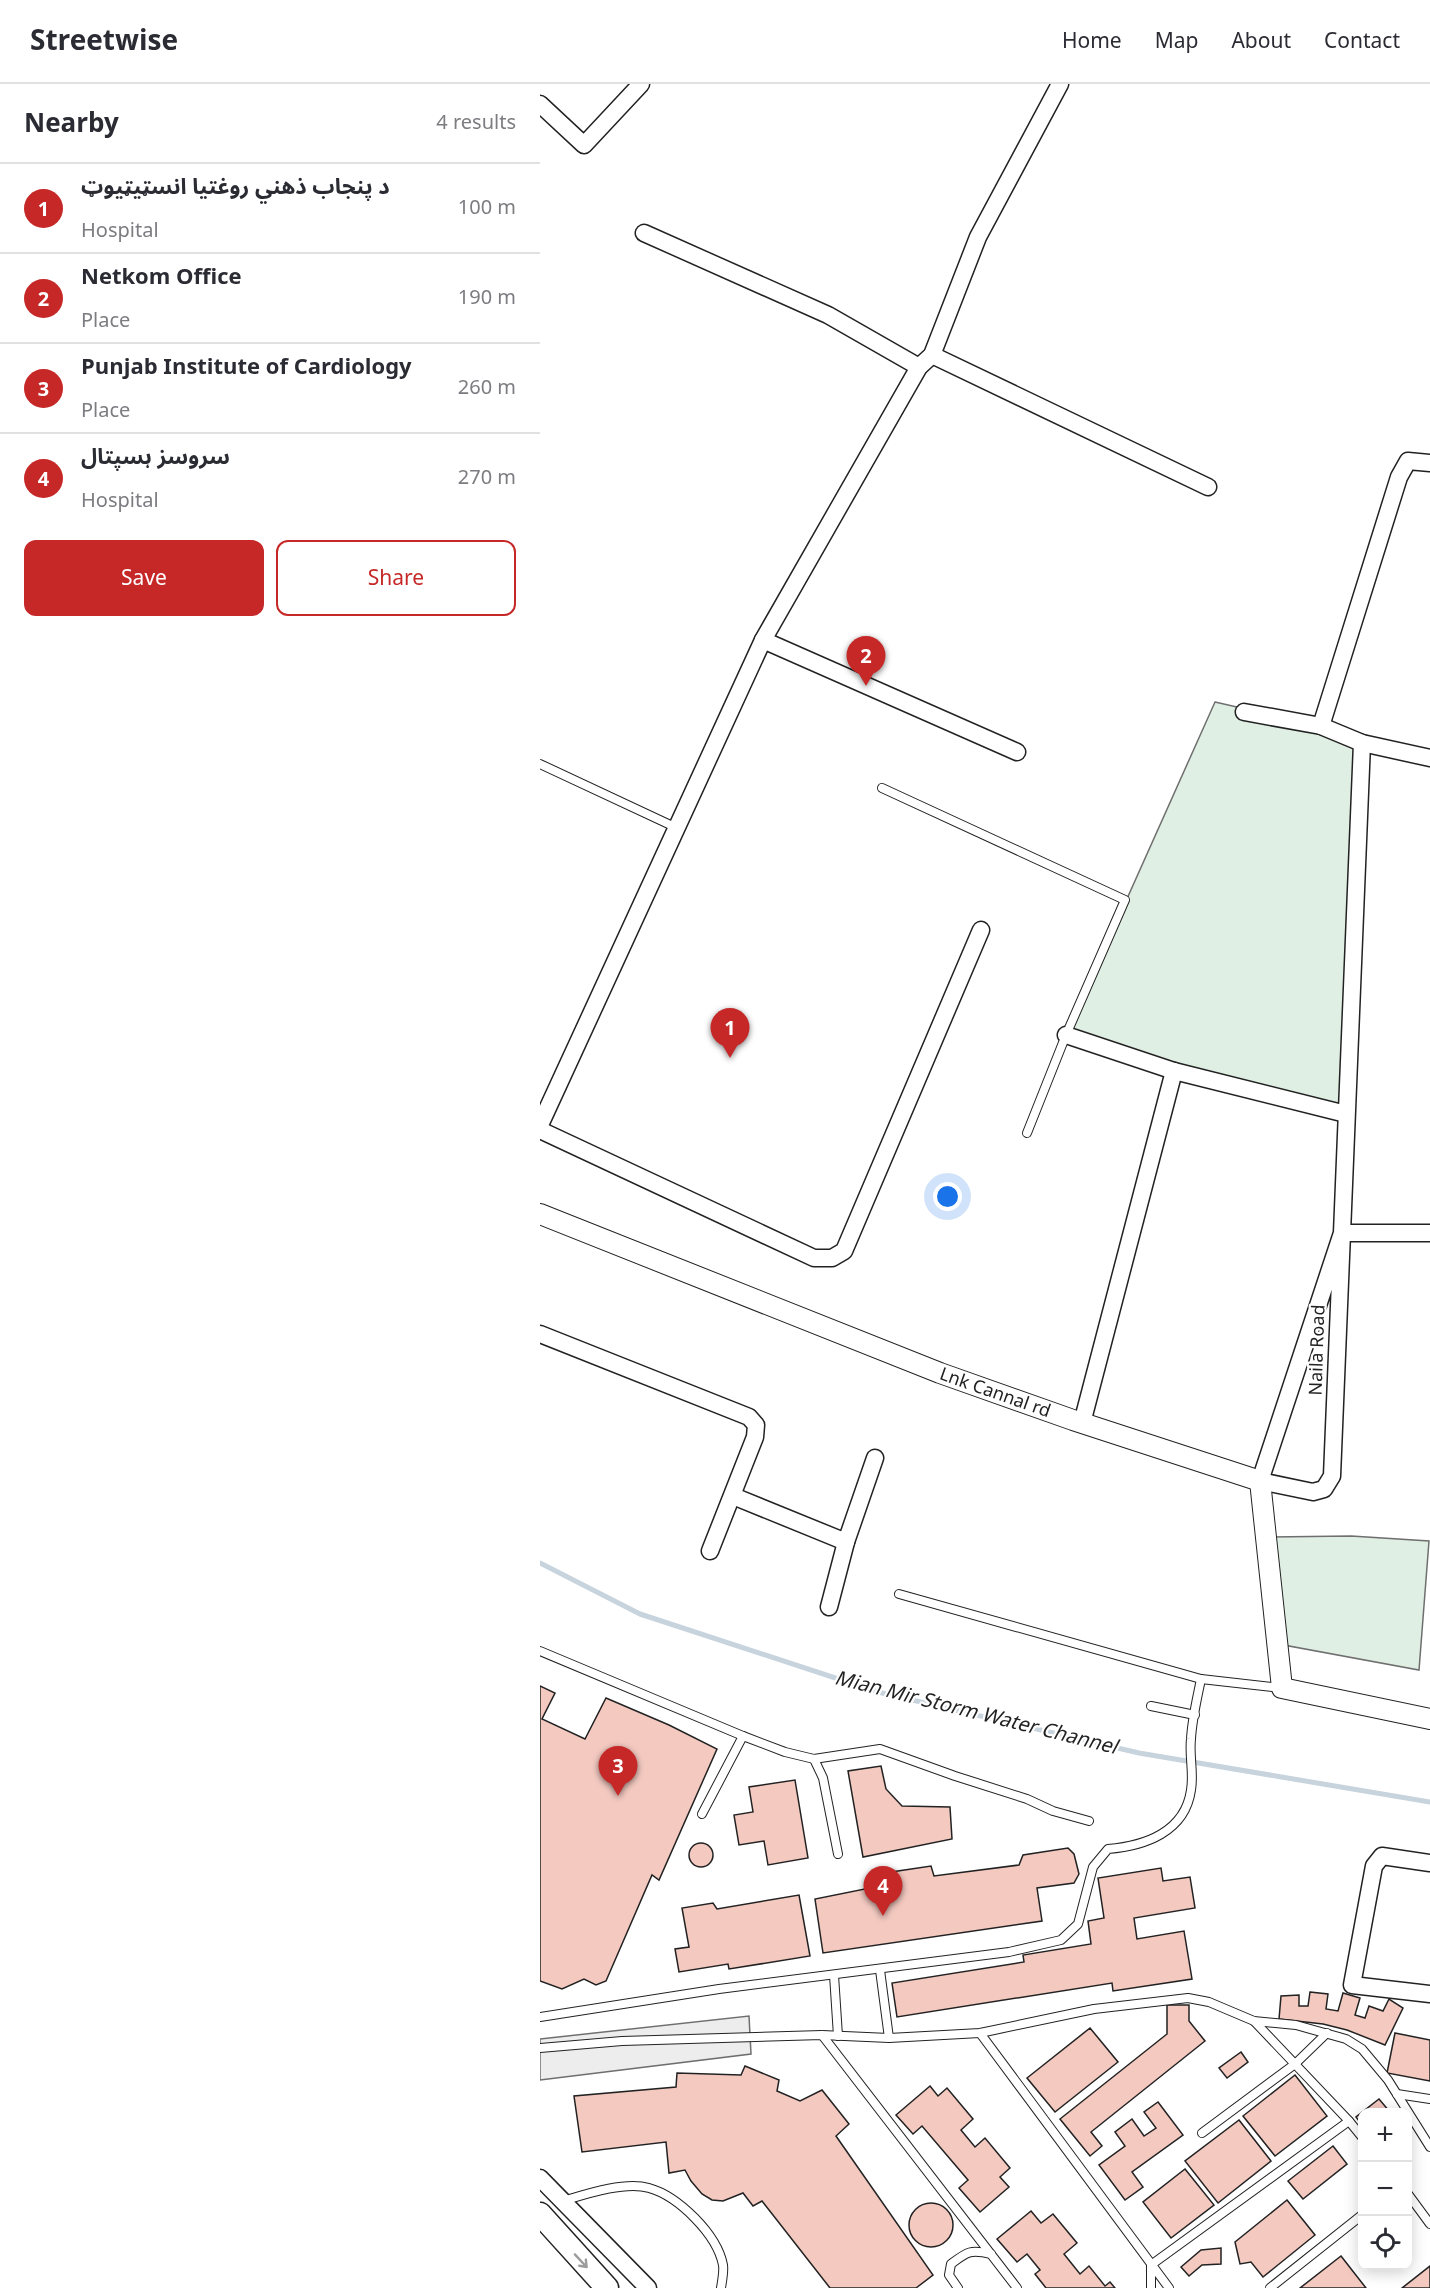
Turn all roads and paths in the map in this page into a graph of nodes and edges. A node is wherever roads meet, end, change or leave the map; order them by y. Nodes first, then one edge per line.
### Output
1 (640, 84) edge
2 (1060, 84) edge
3 (540, 104) edge
4 (644, 233) dead end
5 (932, 355) junction
6 (919, 367) junction
7 (1430, 463) edge
8 (1208, 487) dead end
9 (763, 640) junction
10 (1244, 712) dead end
11 (1321, 726) junction
12 (1362, 742) junction
13 (1017, 752) dead end
14 (1430, 759) edge
15 (540, 764) edge
16 (882, 788) dead end
17 (677, 828) junction
18 (981, 930) dead end
19 (1066, 1035) junction
20 (1174, 1071) junction
21 (1346, 1114) junction
22 (540, 1125) edge
23 (540, 1130) edge
24 (1027, 1133) dead end
25 (540, 1214) edge
26 (1342, 1233) junction
27 (1430, 1233) edge
28 (540, 1334) edge
29 (1082, 1423) junction
30 (875, 1458) dead end
31 (1260, 1481) junction
32 (733, 1496) junction
33 (846, 1542) junction
34 (710, 1551) dead end
35 (900, 1594) dead end
36 (829, 1607) dead end
37 (540, 1651) edge
38 (1201, 1679) junction
39 (1282, 1688) junction
40 (1151, 1706) dead end
41 (1195, 1715) junction
42 (1430, 1719) edge
43 (742, 1736) junction
44 (814, 1759) junction
45 (702, 1815) dead end
46 (1089, 1821) dead end
47 (838, 1854) dead end
48 (1430, 1863) edge
49 (880, 1970) junction
50 (834, 1975) junction
51 (1430, 1994) edge
52 (540, 2017) edge
53 (1254, 2021) junction
54 (980, 2033) junction
55 (1327, 2033) junction
56 (822, 2035) junction
57 (838, 2036) junction
58 (889, 2038) junction
59 (540, 2048) edge
60 (1295, 2064) junction
61 (1397, 2094) junction
62 (1430, 2099) edge
63 (1404, 2108) edge
64 (1349, 2121) junction
65 (1412, 2124) edge
66 (1202, 2133) dead end
67 (1358, 2133) edge
68 (1430, 2147) edge
69 (540, 2178) edge
70 (563, 2201) junction
71 (1412, 2201) edge
72 (540, 2214) edge
73 (1361, 2216) edge
74 (1430, 2224) edge
75 (548, 2226) edge
76 (991, 2254) junction
77 (1151, 2265) junction
78 (607, 2288) edge
79 (648, 2288) edge
80 (721, 2288) edge
81 (958, 2288) edge
82 (1017, 2288) edge
83 (1151, 2288) edge
84 (1169, 2288) edge
85 (1270, 2288) edge

1 - 3 street
2 - 5 street
4 - 6 street
5 - 6 street
5 - 8 street
6 - 9 street
7 - 11 street
9 - 13 street
9 - 17 street
10 - 11 street
11 - 12 street
12 - 14 street
12 - 21 street, Naila Road
15 - 17 lane
16 - 19 lane
17 - 22 street
18 - 23 street
19 - 20 street
19 - 24 lane
20 - 21 street
20 - 29 street
21 - 26 street, Naila Road
25 - 29 street, Lnk Cannal rd
26 - 27 street
26 - 31 street
26 - 31 street, Naila Road
28 - 32 street
29 - 31 street, Lnk Cannal rd
30 - 33 street
31 - 39 street
32 - 33 street
32 - 34 street
33 - 36 street
35 - 38 lane
37 - 43 lane
38 - 39 lane
38 - 41 lane
39 - 42 street
40 - 41 lane
41 - 49 lane
43 - 44 lane
43 - 45 lane
44 - 46 lane
44 - 47 lane
48 - 51 street
49 - 50 lane
49 - 58 lane
50 - 52 lane
50 - 57 lane
53 - 54 lane
53 - 55 lane
53 - 60 lane
54 - 58 lane
54 - 77 lane
55 - 60 lane
55 - 61 lane
56 - 57 lane
56 - 59 lane
56 - 76 lane
57 - 58 lane
60 - 64 lane
60 - 66 lane
61 - 62 lane
61 - 63 lane
64 - 67 lane
64 - 77 lane
65 - 68 lane
69 - 70 street
70 - 79 street
70 - 80 lane
71 - 74 lane
72 - 75 main road
73 - 85 lane
75 -> 78 main road
76 - 81 lane
76 - 82 lane
77 - 83 lane
77 - 84 lane

